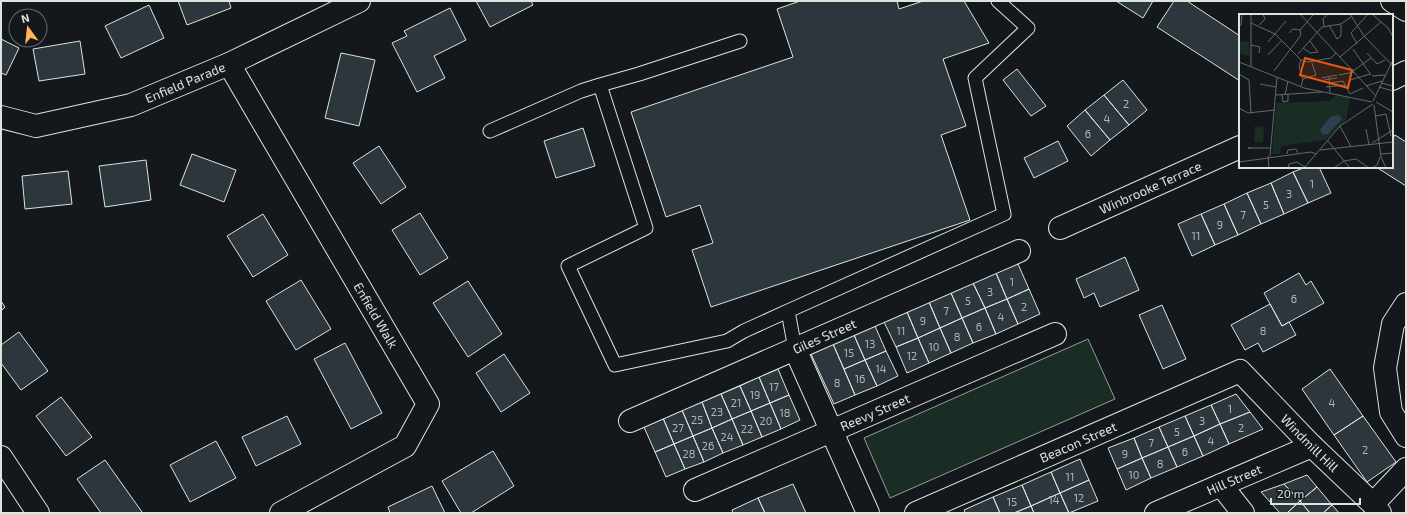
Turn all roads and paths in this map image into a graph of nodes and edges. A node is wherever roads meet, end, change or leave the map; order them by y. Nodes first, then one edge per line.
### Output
1 (358, 1) edge
2 (998, 1) edge
3 (1392, 1) edge
4 (1406, 10) edge
5 (740, 41) dead end
6 (229, 64) junction
7 (1406, 72) edge
8 (1393, 78) edge
9 (600, 85) junction
10 (1, 117) edge
11 (490, 131) dead end
12 (1239, 147) edge
13 (1060, 228) dead end
14 (1019, 251) dead end
15 (1406, 304) edge
16 (788, 311) junction
17 (1055, 334) dead end
18 (795, 349) junction
19 (1240, 371) joint
20 (630, 421) dead end
21 (832, 431) junction
22 (1406, 436) edge
23 (1312, 446) junction
24 (1, 457) edge
25 (1406, 469) edge
26 (1221, 485) junction
27 (695, 490) dead end
28 (1376, 508) edge
29 (38, 513) edge
30 (281, 513) edge
31 (868, 513) edge
32 (916, 513) edge
33 (1156, 513) edge
34 (1244, 513) edge

1 - 6 street, Enfield Parade
2 - 16 lane
3 - 4 street
5 - 9 lane
6 - 10 street, Enfield Parade
6 - 30 street, Enfield Walk
7 - 8 street
9 - 11 lane
9 - 16 lane
12 - 13 street, Winbrooke Terrace
14 - 18 street, Giles Street
15 - 22 street
16 - 18 lane
17 - 21 street, Reevy Street
18 - 20 street, Giles Street
18 - 21 street
19 - 23 street, Windmill Hill
19 - 32 street, Beacon Street
21 - 27 street, Reevy Street
21 - 31 street
23 - 26 street, Hill Street
23 - 28 street, Windmill Hill
24 - 29 street
25 - 28 street
26 - 33 street, Hill Street
26 - 34 street

